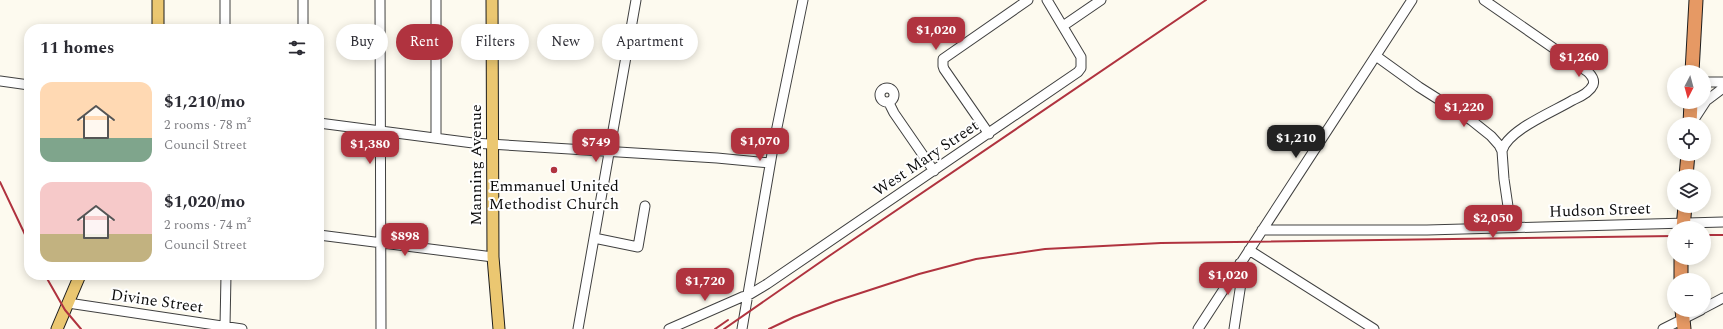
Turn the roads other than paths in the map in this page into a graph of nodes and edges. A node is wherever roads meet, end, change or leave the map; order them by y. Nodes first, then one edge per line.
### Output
1 (158, 0) edge
2 (225, 0) edge
3 (303, 0) edge
4 (380, 0) edge
5 (436, 0) edge
6 (492, 0) edge
7 (633, 0) edge
8 (803, 0) edge
9 (1028, 0) edge
10 (1047, 0) edge
11 (1101, 0) edge
12 (1412, 0) edge
13 (1484, 0) edge
14 (1696, 0) edge
15 (158, 24) edge
16 (225, 24) edge
17 (303, 24) edge
18 (1063, 26) junction
19 (1376, 56) junction
20 (1692, 65) edge
21 (0, 81) edge
22 (1711, 82) edge
23 (1723, 82) edge
24 (24, 84) edge
25 (1723, 88) edge
26 (889, 103) dead end
27 (1696, 117) edge
28 (324, 124) edge
29 (380, 131) junction
30 (989, 134) junction
31 (436, 138) junction
32 (492, 145) junction
33 (609, 151) junction
34 (1502, 151) junction
35 (770, 163) junction
36 (934, 171) junction
37 (645, 206) dead end
38 (1723, 222) edge
39 (1711, 223) edge
40 (1667, 225) edge
41 (1511, 228) junction
42 (1262, 230) junction
43 (324, 236) edge
44 (594, 238) junction
45 (380, 243) junction
46 (1249, 250) junction
47 (493, 257) junction
48 (1240, 264) junction
49 (78, 280) edge
50 (226, 280) edge
51 (747, 296) junction
52 (1723, 298) edge
53 (68, 303) junction
54 (1711, 304) edge
55 (1683, 320) edge
56 (225, 326) junction
57 (57, 329) edge
58 (242, 329) edge
59 (381, 329) edge
60 (499, 329) edge
61 (578, 329) edge
62 (669, 329) edge
63 (742, 329) edge
64 (1198, 329) edge
65 (1234, 329) edge
66 (1374, 329) edge
67 (1663, 329) edge

1 - 15 main road
2 - 16 street
3 - 17 street
4 - 29 street
5 - 31 street
6 - 32 main road, Manning Avenue
7 - 33 street
8 - 35 street
9 - 30 street
10 - 18 street
11 - 18 street
12 - 19 street
13 - 34 street
14 - 20 highway
18 - 30 street, West Mary Street
19 - 34 street
19 - 42 street
21 - 24 street
22 - 23 street
25 - 27 street
26 - 36 street
28 - 29 street
29 - 31 street
29 - 45 street
30 - 36 street, West Mary Street
31 - 32 street
32 - 33 street
32 - 47 main road, Manning Avenue
33 - 35 street
33 - 44 street
34 - 41 street
35 - 51 street
36 - 51 street, West Mary Street
37 - 44 street
38 - 39 street, Hudson Street
40 - 41 street, Hudson Street
41 - 42 street, Hudson Street
42 - 46 street
43 - 45 street
44 - 61 street
45 - 47 street
45 - 59 street
46 - 48 street
46 - 66 street
47 - 60 main road, Manning Avenue
48 - 64 street
48 - 65 street
49 - 53 main road
50 - 56 street
51 - 62 street
51 - 63 street
52 - 54 street
53 - 56 street, Divine Street
53 - 57 main road
55 - 67 street
56 - 58 street, Divine Street

